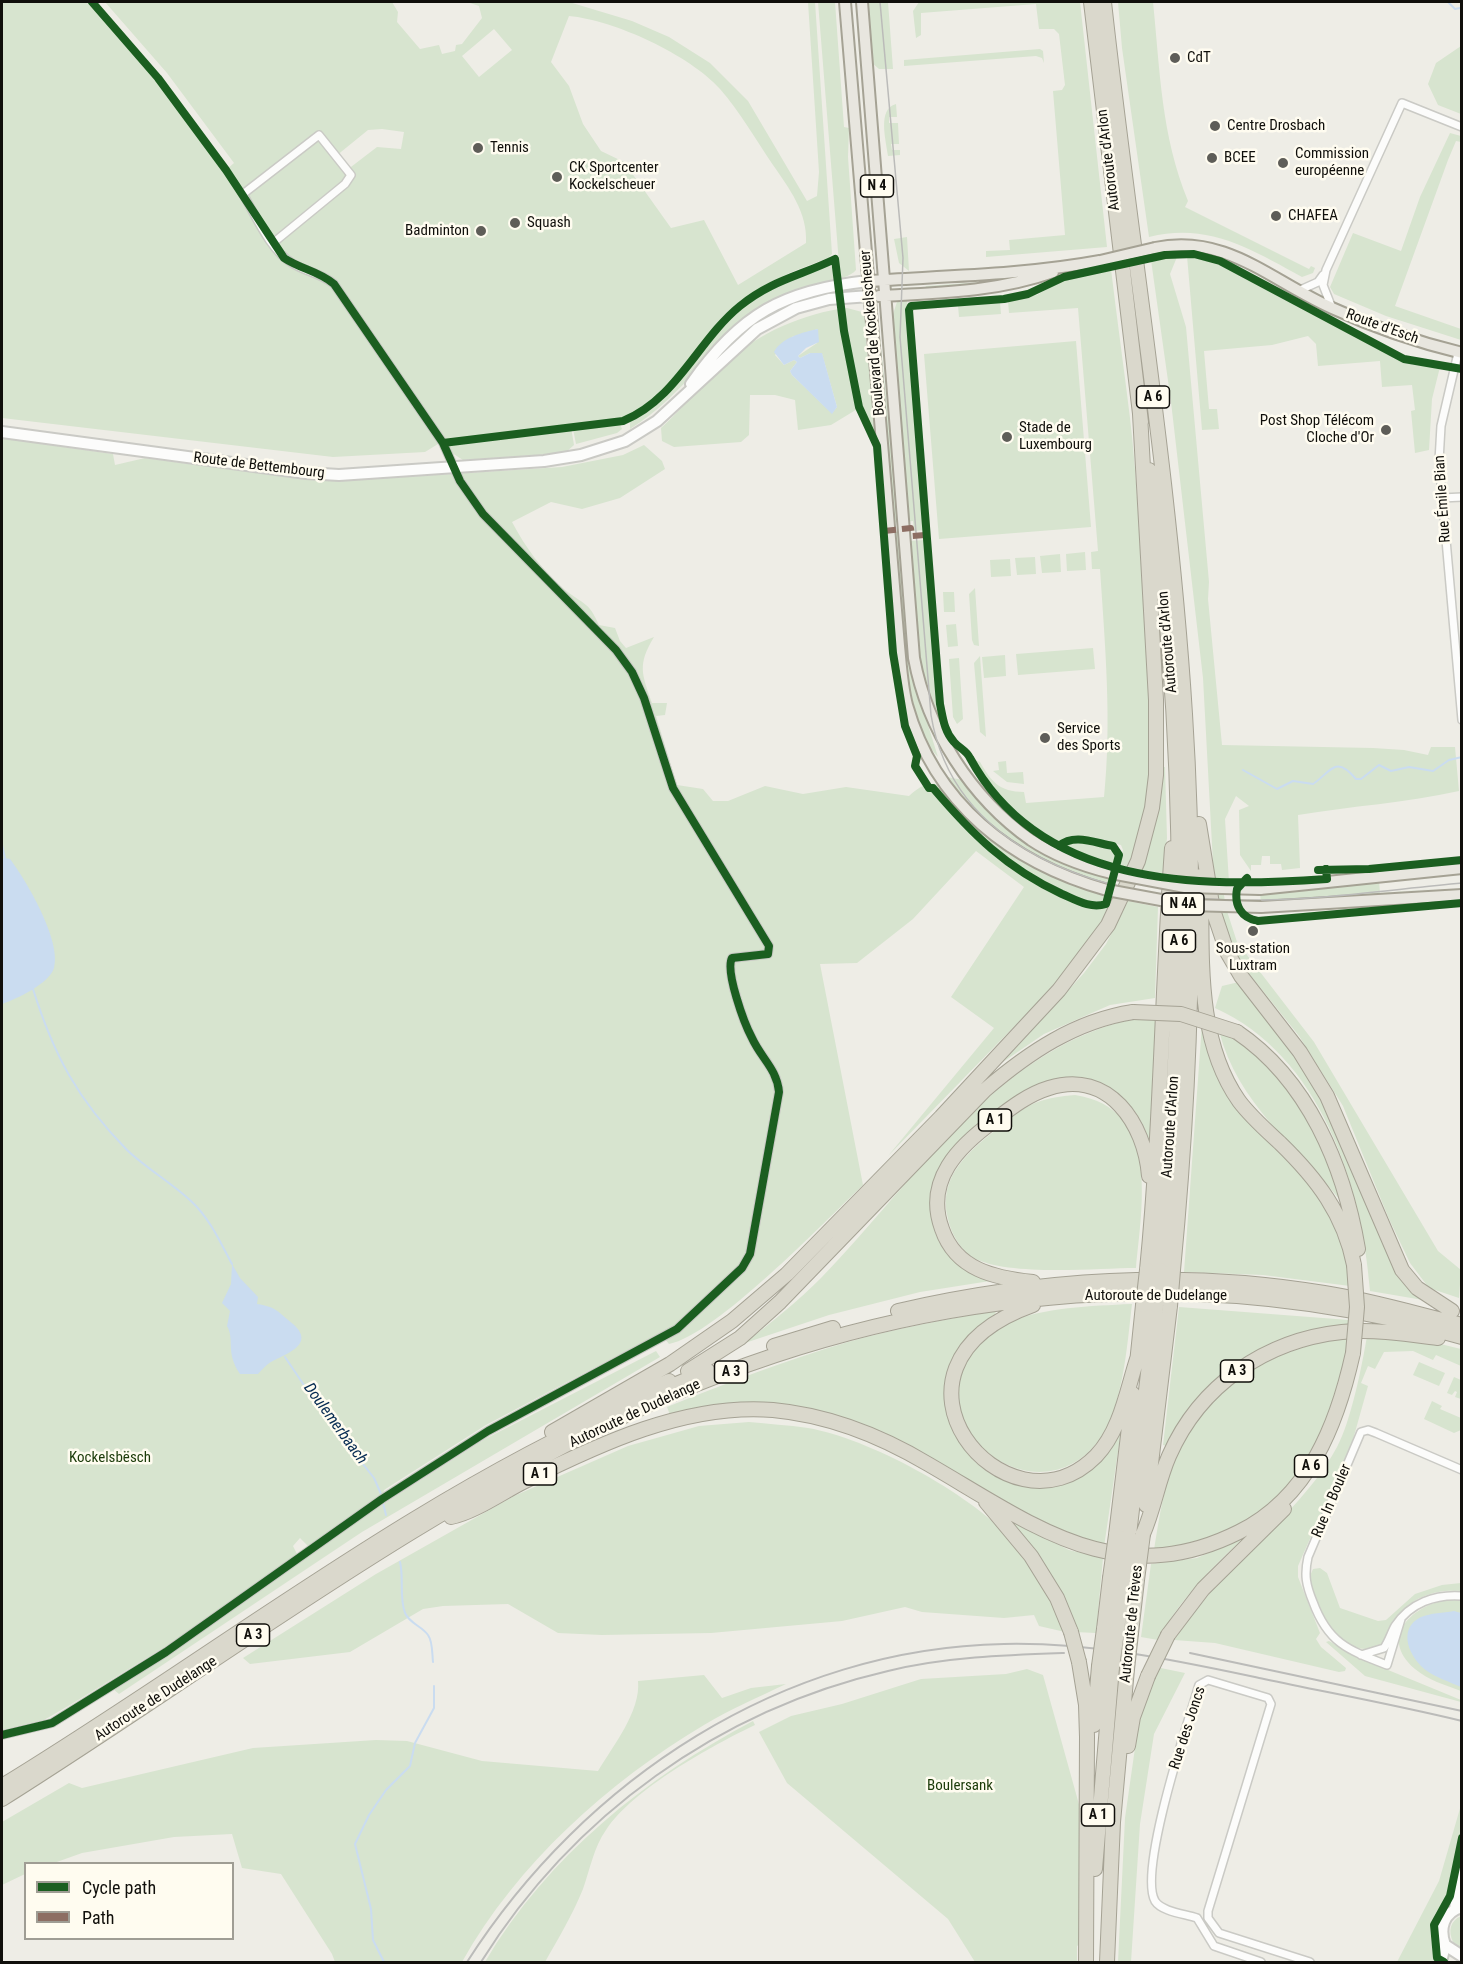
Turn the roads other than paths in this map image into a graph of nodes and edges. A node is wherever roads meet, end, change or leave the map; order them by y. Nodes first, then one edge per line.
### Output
1 (845, 2) edge
2 (862, 2) edge
3 (1090, 2) edge
4 (1104, 2) edge
5 (1461, 127) edge
6 (273, 243) junction
7 (1067, 267) junction
8 (1326, 270) junction
9 (884, 280) junction
10 (868, 281) junction
11 (1298, 291) junction
12 (885, 295) junction
13 (870, 296) junction
14 (1332, 308) junction
15 (1460, 353) edge
16 (681, 399) junction
17 (1140, 414) junction
18 (2, 432) edge
19 (455, 466) junction
20 (1461, 497) edge
21 (1442, 498) junction
22 (1165, 612) junction
23 (1459, 651) edge
24 (1181, 656) junction
25 (1461, 720) edge
26 (1199, 825) junction
27 (1461, 868) edge
28 (1461, 895) edge
29 (1151, 1227) junction
30 (1358, 1266) junction
31 (1160, 1270) junction
32 (1165, 1286) joint
33 (1056, 1290) junction
34 (1348, 1297) junction
35 (1156, 1305) junction
36 (1457, 1312) edge
37 (1461, 1325) edge
38 (1461, 1339) edge
39 (1356, 1354) junction
40 (1138, 1356) junction
41 (600, 1417) junction
42 (518, 1459) junction
43 (1461, 1470) edge
44 (982, 1496) junction
45 (433, 1521) junction
46 (1143, 1534) junction
47 (1122, 1535) junction
48 (1124, 1579) junction
49 (1461, 1596) edge
50 (1401, 1619) junction
51 (1117, 1631) junction
52 (1361, 1655) junction
53 (1106, 1667) junction
54 (2, 1735) edge
55 (2, 1786) edge
56 (2, 1799) edge
57 (1088, 1805) junction
58 (1113, 1822) junction
59 (1461, 1862) edge
60 (1458, 1908) edge
61 (1219, 1933) junction
62 (1445, 1945) junction
63 (1214, 1946) junction
64 (1461, 1957) edge
65 (1301, 1961) edge
66 (1086, 1962) edge
67 (1092, 1962) edge
68 (1107, 1962) edge
69 (1261, 1962) edge
70 (1310, 1962) edge
71 (1441, 1962) edge
72 (1457, 1962) edge

1 - 10 main road, Boulevard de Kockelscheuer / N 4
2 - 9 main road, Boulevard de Kockelscheuer / N 4
3 - 17 highway, Autoroute d'Arlon / A 6
4 - 24 highway, Autoroute d'Arlon / A 6
5 - 8 street
6 - 6 street
6 - 19 street
7 - 9 main road, Route d'Esch
7 - 11 main road, Route d'Esch, bridge
7 - 12 main road, Route d'Esch
8 - 11 street
8 - 14 street
9 - 10 main road, Route d'Esch
9 - 12 main road, Boulevard de Kockelscheuer / N 4
10 - 13 main road, Boulevard de Kockelscheuer / N 4
10 - 16 main road, Route de Bettembourg
11 - 14 main road, Route d'Esch
12 - 13 main road, Route d'Esch
12 - 27 main road, Boulevard de Kockelscheuer / N 4A, bridge
13 - 16 main road, Route de Bettembourg
13 - 28 main road, Boulevard de Kockelscheuer / N 4A, bridge
14 - 15 main road, Route d'Esch
15 - 21 street, Rue Émile Bian
16 - 19 main road, Route de Bettembourg
17 - 22 highway, Autoroute d'Arlon / A 6
17 - 42 highway, A 3
18 - 19 main road, Route de Bettembourg
19 - 54 street
20 - 21 street
21 - 23 street, Rue Émile Bian
22 - 29 highway
22 - 31 highway, Autoroute d'Arlon / A 6
23 - 25 street, Rue Émile Bian
24 - 26 highway, A 6
24 - 31 highway, Autoroute d'Arlon / A 6
26 - 30 highway, A 6
26 - 36 highway, A 6
29 - 31 highway, A 1
29 - 33 highway, A 1
30 - 39 highway, A 3
30 - 41 highway, A 3, bridge
31 - 32 highway, Autoroute d'Arlon / A 6, bridge
31 - 35 highway, A 1, bridge
32 - 35 highway, Autoroute de Trèves / A 1, bridge
33 - 34 highway, Autoroute de Dudelange / A 3
33 - 38 highway, Autoroute de Dudelange / A 3
33 - 40 highway, A 3
33 - 41 highway, Autoroute de Dudelange / A 3
33 - 45 highway, Autoroute de Dudelange / A 3
34 - 36 highway, A 3
34 - 37 highway, Autoroute de Dudelange / A 3
35 - 40 highway, A 1
35 - 46 highway, Autoroute de Trèves / A 1
35 - 47 highway, Autoroute de Trèves / A 1
38 - 46 highway, A 3
39 - 44 highway, A 6
39 - 58 highway, A 3, bridge
40 - 47 highway, A 1
41 - 42 highway, Autoroute de Dudelange / A 3
42 - 55 highway, Autoroute de Dudelange / A 3
43 - 52 street, Rue In Bouler
44 - 45 highway, A 1
44 - 57 highway, A 1, bridge
45 - 56 highway, Autoroute de Dudelange / A 3
46 - 48 highway, Autoroute de Trèves / A 1, bridge
47 - 48 highway, A 1, bridge
48 - 51 highway, A 1
48 - 51 highway, Autoroute de Trèves / A 1
49 - 50 street
50 - 52 street
50 - 52 street
51 - 53 highway, A 1, bridge
51 - 58 highway, Autoroute de Trèves / A 1, bridge
53 - 57 highway, A 1
53 - 67 highway, Autoroute de Trèves / A 1
57 - 66 highway, A 1
58 - 68 highway, Autoroute de Trèves / A 1
59 - 60 main road
60 - 62 main road
61 - 63 street
61 - 63 street, Rue des Joncs
61 - 65 street
62 - 64 main road
62 - 71 main road
63 - 69 street
64 - 72 main road
65 - 70 street

